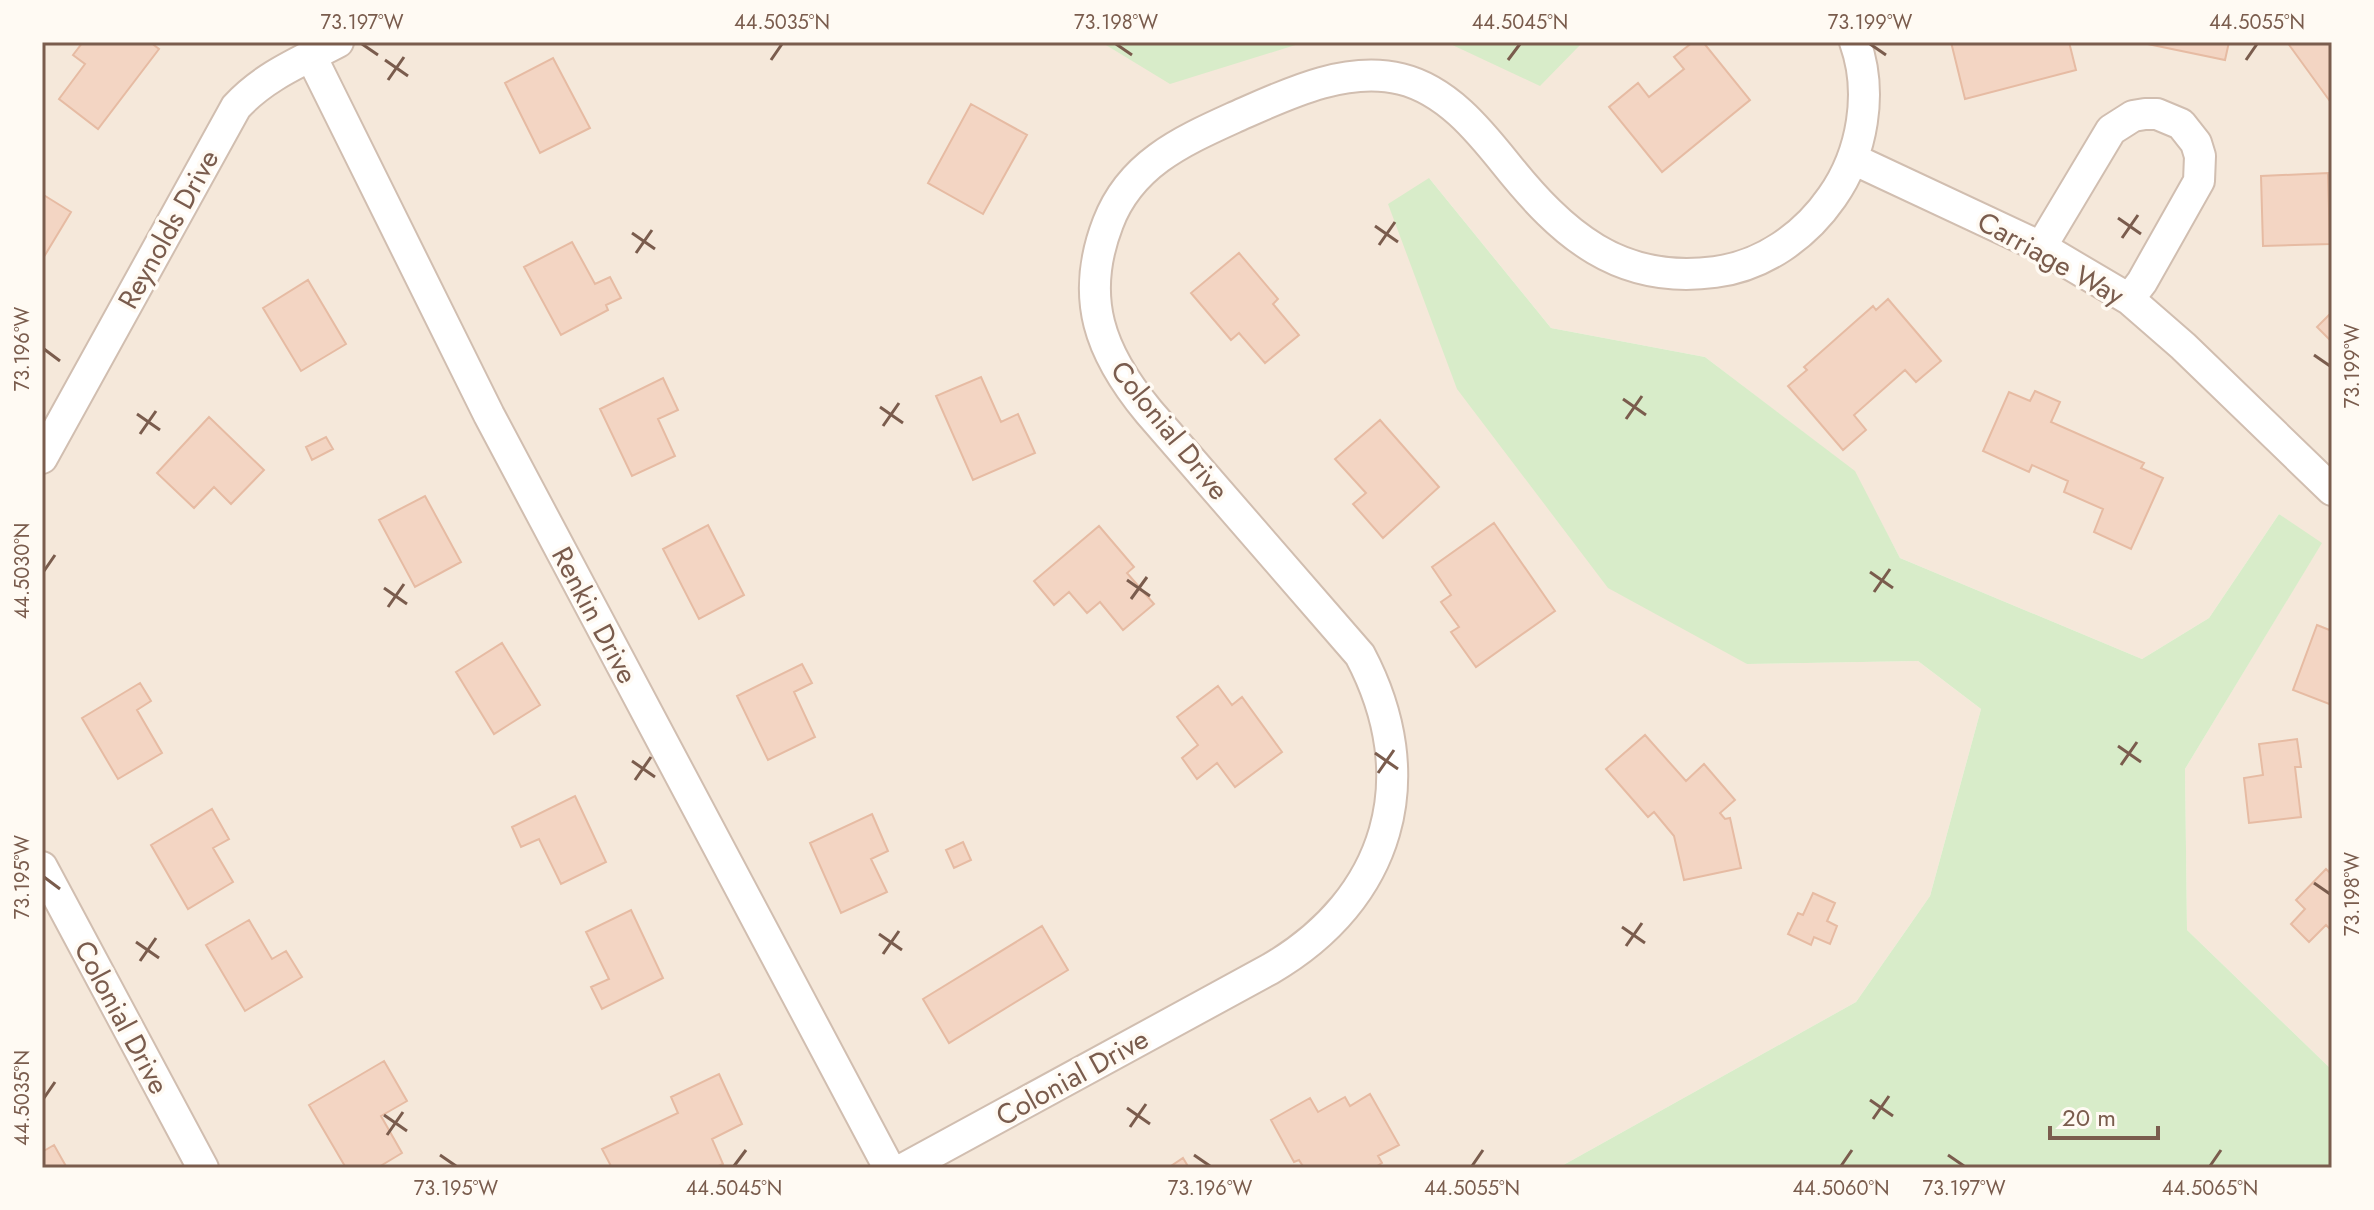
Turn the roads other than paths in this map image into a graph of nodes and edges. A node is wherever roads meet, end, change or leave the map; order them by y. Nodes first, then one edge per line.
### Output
1 (338, 42) edge
2 (1855, 42) edge
3 (311, 56) junction
4 (1853, 159) junction
5 (2041, 247) junction
6 (2129, 299) junction
7 (42, 458) edge
8 (2332, 490) edge
9 (42, 867) edge
10 (203, 1168) edge
11 (889, 1168) edge
12 (905, 1168) edge

1 - 3 street, Reynolds Drive
2 - 4 street, Colonial Drive
3 - 7 street, Reynolds Drive
3 - 11 street, Renkin Drive
4 - 5 street, Carriage Way
4 - 12 street, Colonial Drive
5 - 6 street, Carriage Way
5 - 6 street
6 - 8 street, Carriage Way
9 - 10 street, Colonial Drive

